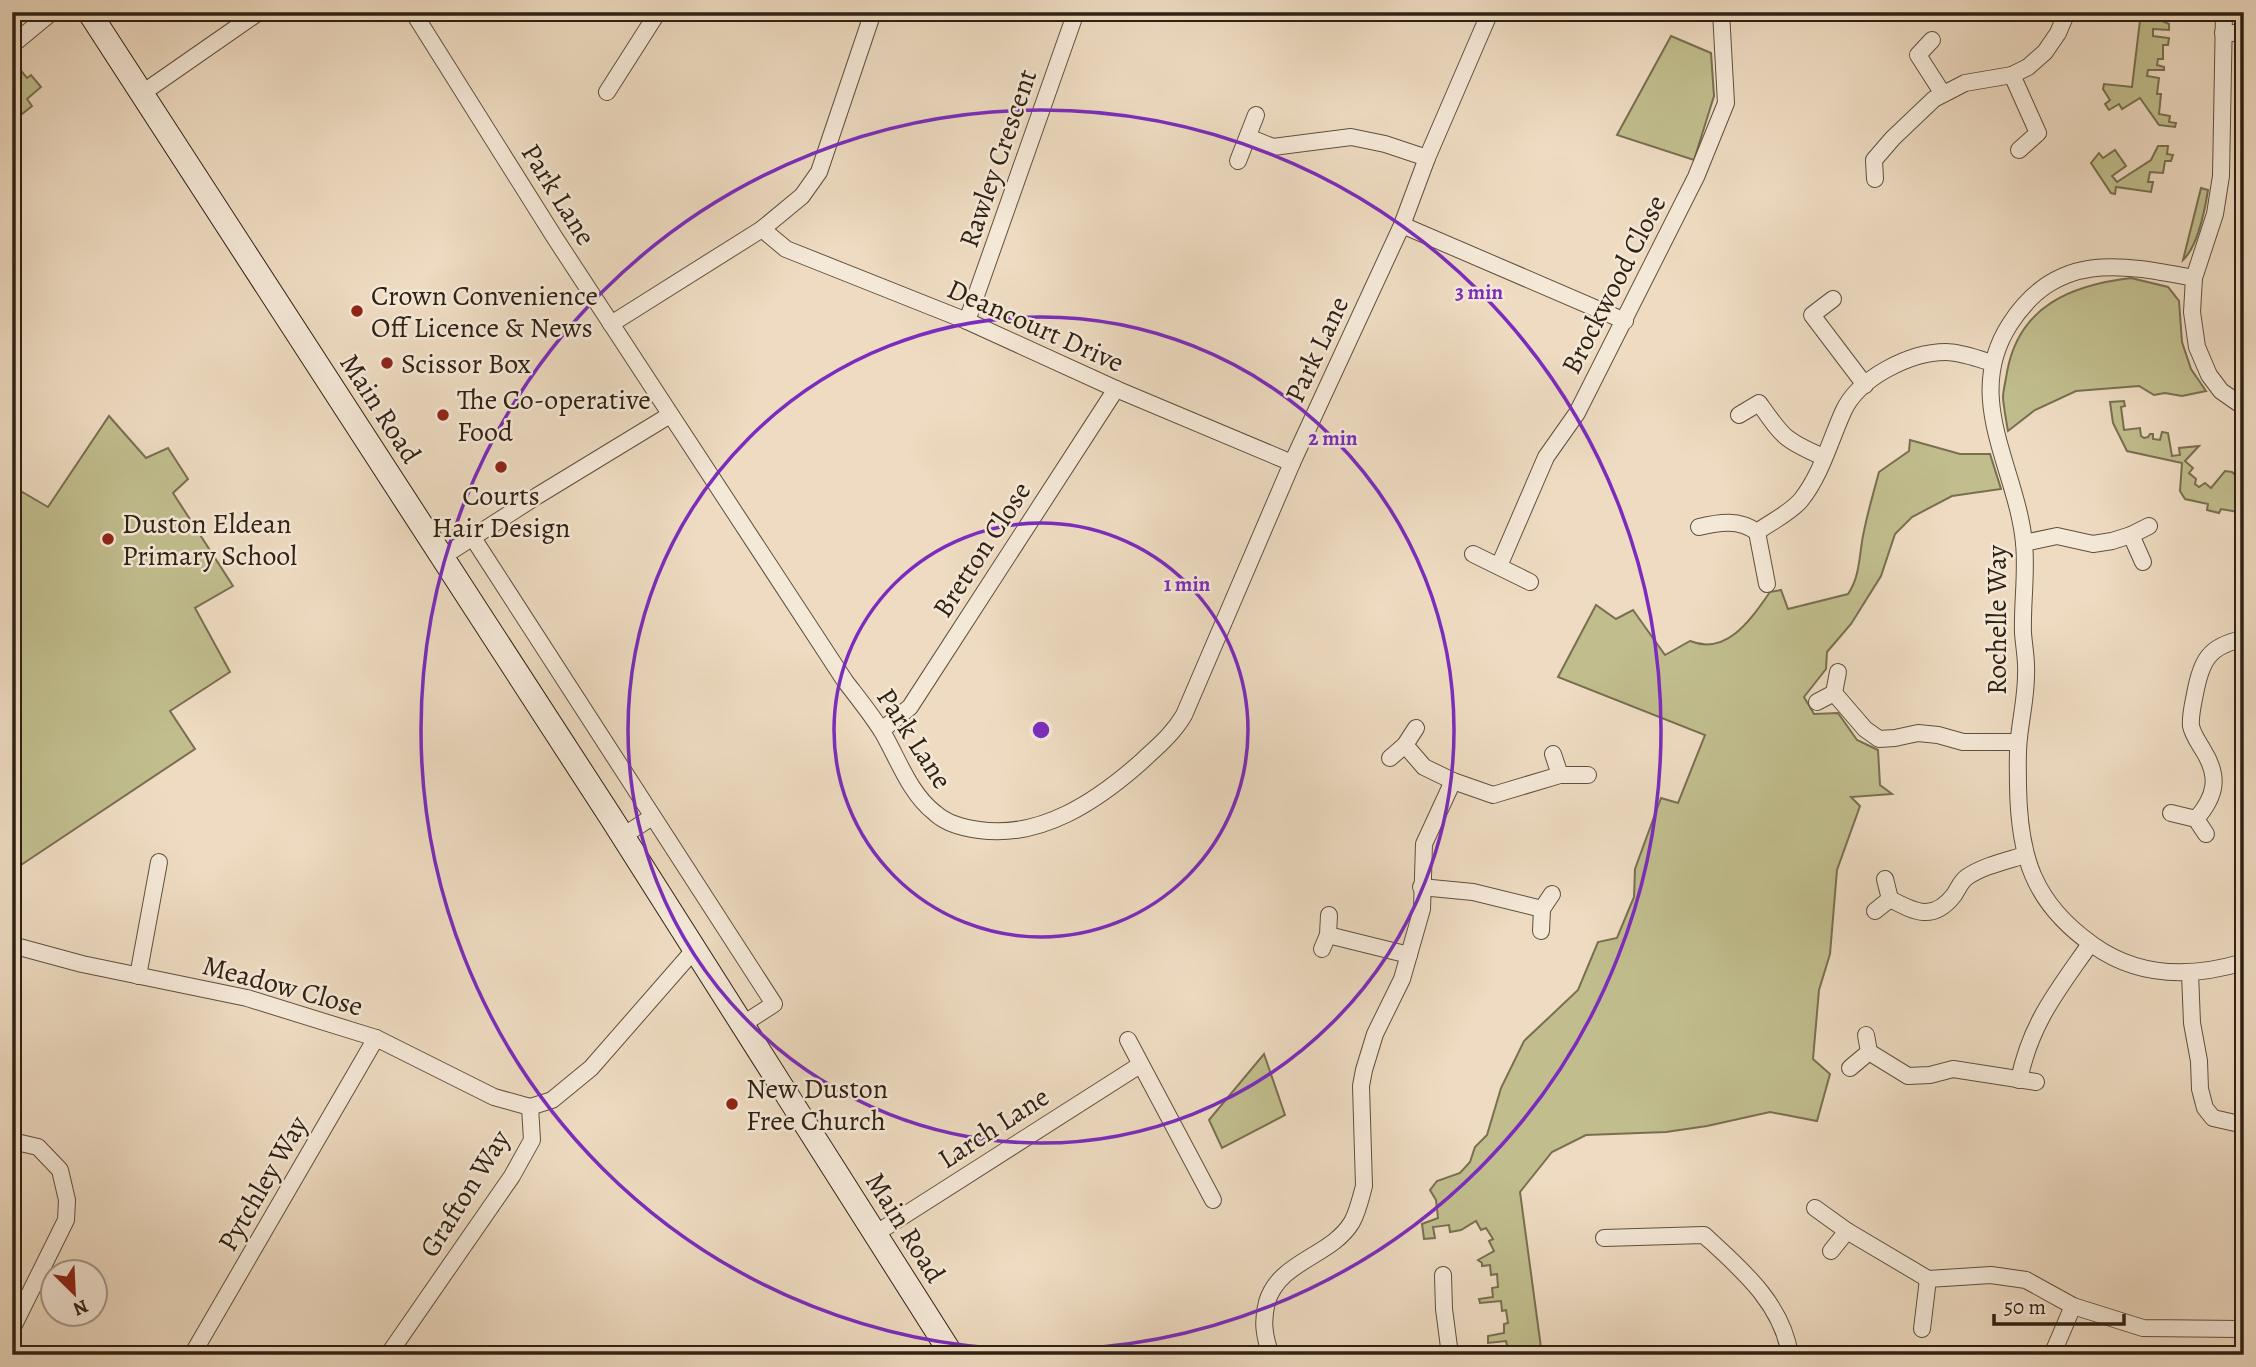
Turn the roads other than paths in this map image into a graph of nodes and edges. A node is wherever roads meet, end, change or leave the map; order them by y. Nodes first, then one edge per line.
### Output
1 (52, 12) edge
2 (89, 12) edge
3 (259, 12) edge
4 (413, 12) edge
5 (659, 12) edge
6 (873, 12) edge
7 (1076, 12) edge
8 (1490, 12) edge
9 (1721, 12) edge
10 (2067, 12) edge
11 (2224, 12) edge
12 (2223, 33) junction
13 (2244, 33) edge
14 (1932, 40) dead end
15 (12, 45) edge
16 (2012, 75) junction
17 (607, 92) dead end
18 (141, 94) junction
19 (1943, 94) junction
20 (1256, 115) dead end
21 (1248, 137) junction
22 (2019, 150) dead end
23 (1427, 158) junction
24 (1238, 161) dead end
25 (1875, 179) dead end
26 (1402, 225) junction
27 (762, 229) junction
28 (2194, 278) junction
29 (1833, 299) dead end
30 (967, 321) junction
31 (1625, 321) junction
32 (611, 324) junction
33 (1993, 363) junction
34 (1866, 385) junction
35 (1116, 389) junction
36 (2244, 407) edge
37 (670, 415) junction
38 (1740, 415) dead end
39 (1823, 457) junction
40 (1292, 463) junction
41 (2148, 526) dead end
42 (1699, 527) dead end
43 (1757, 531) junction
44 (2131, 536) junction
45 (473, 538) junction
46 (2024, 543) junction
47 (1473, 554) dead end
48 (442, 557) junction
49 (2143, 562) dead end
50 (1499, 566) junction
51 (1531, 582) dead end
52 (1767, 584) dead end
53 (2244, 639) edge
54 (1838, 672) dead end
55 (1834, 693) junction
56 (1817, 702) dead end
57 (1416, 728) dead end
58 (882, 730) junction
59 (2018, 742) junction
60 (1405, 746) junction
61 (1553, 754) dead end
62 (1390, 758) dead end
63 (1560, 775) junction
64 (1588, 775) dead end
65 (1453, 781) junction
66 (2171, 813) dead end
67 (652, 817) junction
68 (2196, 819) junction
69 (2206, 834) dead end
70 (623, 836) junction
71 (2025, 855) junction
72 (159, 862) dead end
73 (1885, 879) dead end
74 (1421, 887) junction
75 (1552, 894) dead end
76 (1890, 899) junction
77 (1542, 909) junction
78 (1875, 911) dead end
79 (1329, 915) dead end
80 (1541, 931) dead end
81 (2091, 944) junction
82 (12, 945) edge
83 (695, 949) junction
84 (1409, 955) junction
85 (2244, 962) edge
86 (2190, 973) junction
87 (138, 976) junction
88 (743, 1024) junction
89 (1866, 1035) dead end
90 (376, 1038) junction
91 (1128, 1040) dead end
92 (1869, 1052) junction
93 (1140, 1065) junction
94 (1850, 1068) dead end
95 (2019, 1080) junction
96 (2036, 1082) dead end
97 (530, 1107) junction
98 (2244, 1125) edge
99 (12, 1141) edge
100 (1213, 1200) dead end
101 (1815, 1208) dead end
102 (1847, 1231) junction
103 (875, 1234) junction
104 (1604, 1238) dead end
105 (1831, 1251) dead end
106 (1443, 1275) dead end
107 (1928, 1279) junction
108 (2073, 1306) junction
109 (12, 1329) edge
110 (1922, 1329) dead end
111 (2240, 1329) dead end
112 (192, 1355) edge
113 (388, 1355) edge
114 (952, 1355) edge
115 (1271, 1355) edge
116 (1450, 1355) edge
117 (1790, 1355) edge
118 (2052, 1355) edge

1 - 15 street
2 - 18 street, Main Road
3 - 18 street
4 - 32 street, Park Lane
5 - 17 street
6 - 27 street
7 - 30 street, Rawley Crescent
8 - 23 street, Park Lane
9 - 31 street, Brockwood Close
10 - 16 street
11 - 12 street
12 - 13 street
12 - 28 street
14 - 19 street
16 - 19 street
16 - 22 street
18 - 48 street, Main Road
19 - 25 street
20 - 21 street
21 - 23 street
21 - 24 street
23 - 26 street, Park Lane
26 - 31 street
26 - 40 street, Park Lane
27 - 30 street, Deancourt Drive
27 - 32 street
28 - 33 street, Rochelle Way
28 - 36 street
29 - 34 street
30 - 35 street, Deancourt Drive
31 - 50 street, Brockwood Close
32 - 37 street, Park Lane
33 - 34 street
33 - 46 street, Rochelle Way
34 - 39 street
35 - 40 street, Deancourt Drive
35 - 58 street, Bretton Close
37 - 45 street
37 - 58 street, Park Lane
38 - 39 street
39 - 43 street
40 - 58 street, Park Lane
41 - 44 street
42 - 43 street
43 - 52 street
44 - 46 street
44 - 49 street
45 - 48 street
45 - 67 street
46 - 59 street, Rochelle Way
47 - 50 street
48 - 70 street, Main Road
50 - 51 street
53 - 68 street
54 - 55 street
55 - 56 street
55 - 59 street
57 - 60 street
59 - 71 street, Rochelle Way
60 - 62 street
60 - 65 street
61 - 63 street
63 - 64 street
63 - 65 street
65 - 74 street
66 - 68 street
67 - 70 street
67 - 88 street
68 - 69 street
70 - 83 street, Main Road
71 - 76 street
71 - 81 street, Rochelle Way
72 - 87 street
73 - 76 street
74 - 77 street
74 - 84 street
75 - 77 street
76 - 78 street
77 - 80 street
79 - 84 street
81 - 86 street, Rochelle Way
81 - 95 street
82 - 87 street, Meadow Close
83 - 88 street, Main Road
83 - 97 street, Grafton Way
84 - 115 street
85 - 86 street, Rochelle Way
86 - 98 street
87 - 90 street, Meadow Close
88 - 103 street, Main Road
89 - 92 street
90 - 97 street, Meadow Close
90 - 112 street, Pytchley Way
91 - 93 street
92 - 94 street
92 - 95 street
93 - 100 street
93 - 103 street, Larch Lane
95 - 96 street
97 - 113 street, Grafton Way
99 - 109 street
101 - 102 street
102 - 105 street
102 - 107 street
103 - 114 street, Main Road
104 - 117 street
106 - 116 street
107 - 108 street
107 - 110 street
108 - 111 street
108 - 118 street

